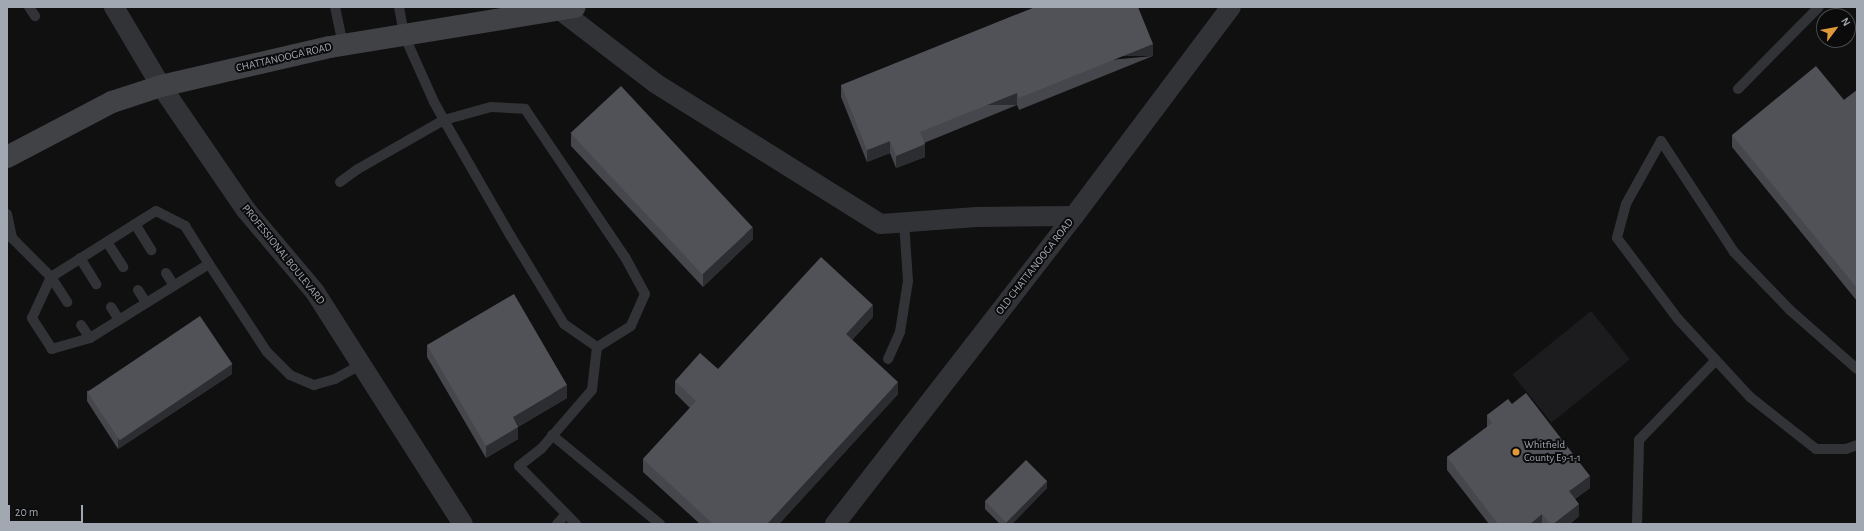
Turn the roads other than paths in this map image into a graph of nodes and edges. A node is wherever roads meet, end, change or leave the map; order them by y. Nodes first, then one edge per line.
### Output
1 (114, 7) edge
2 (335, 7) edge
3 (398, 7) edge
4 (1231, 7) edge
5 (1819, 7) edge
6 (568, 9) edge
7 (404, 35) junction
8 (344, 44) junction
9 (161, 86) junction
10 (1738, 89) dead end
11 (444, 120) junction
12 (7, 157) edge
13 (340, 182) dead end
14 (7, 214) edge
15 (1074, 216) junction
16 (904, 222) junction
17 (135, 224) junction
18 (10, 236) edge
19 (107, 242) junction
20 (151, 250) dead end
21 (80, 258) junction
22 (209, 264) junction
23 (123, 267) dead end
24 (166, 273) dead end
25 (51, 277) junction
26 (96, 284) dead end
27 (174, 286) junction
28 (138, 290) dead end
29 (67, 302) dead end
30 (146, 303) junction
31 (111, 307) dead end
32 (119, 320) junction
33 (81, 325) dead end
34 (90, 338) junction
35 (597, 347) junction
36 (888, 359) dead end
37 (1716, 360) junction
38 (362, 364) junction
39 (1857, 369) edge
40 (552, 435) junction
41 (1857, 445) edge
42 (565, 515) junction
43 (463, 524) edge
44 (558, 524) edge
45 (576, 524) edge
46 (660, 524) edge
47 (835, 524) edge
48 (1638, 524) edge

1 - 9 street, PROFESSIONAL BOULEVARD
2 - 8 lane
3 - 7 lane
4 - 15 street, OLD CHATTANOOGA ROAD
5 - 10 lane
6 - 7 main road, CHATTANOOGA ROAD
6 - 16 street
7 - 8 main road, CHATTANOOGA ROAD
7 - 11 lane
8 - 9 main road, CHATTANOOGA ROAD
9 - 12 main road, CHATTANOOGA ROAD
9 - 38 street, PROFESSIONAL BOULEVARD
11 - 13 lane
11 - 35 lane
11 - 35 lane
14 - 18 lane
15 - 16 street
15 - 47 street, OLD CHATTANOOGA ROAD
16 - 36 lane
17 - 19 lane
17 - 20 lane
17 - 22 lane
18 - 25 lane
19 - 21 lane
19 - 23 lane
21 - 25 lane
21 - 26 lane
22 - 27 lane
22 - 38 lane
24 - 27 lane
25 - 29 lane
25 - 34 lane
27 - 30 lane
28 - 30 lane
30 - 32 lane
31 - 32 lane
32 - 34 lane
33 - 34 lane
35 - 40 lane
37 - 39 lane
37 - 41 lane
37 - 48 lane
38 - 43 street, PROFESSIONAL BOULEVARD
40 - 42 lane
40 - 46 lane
42 - 44 lane
42 - 45 lane

